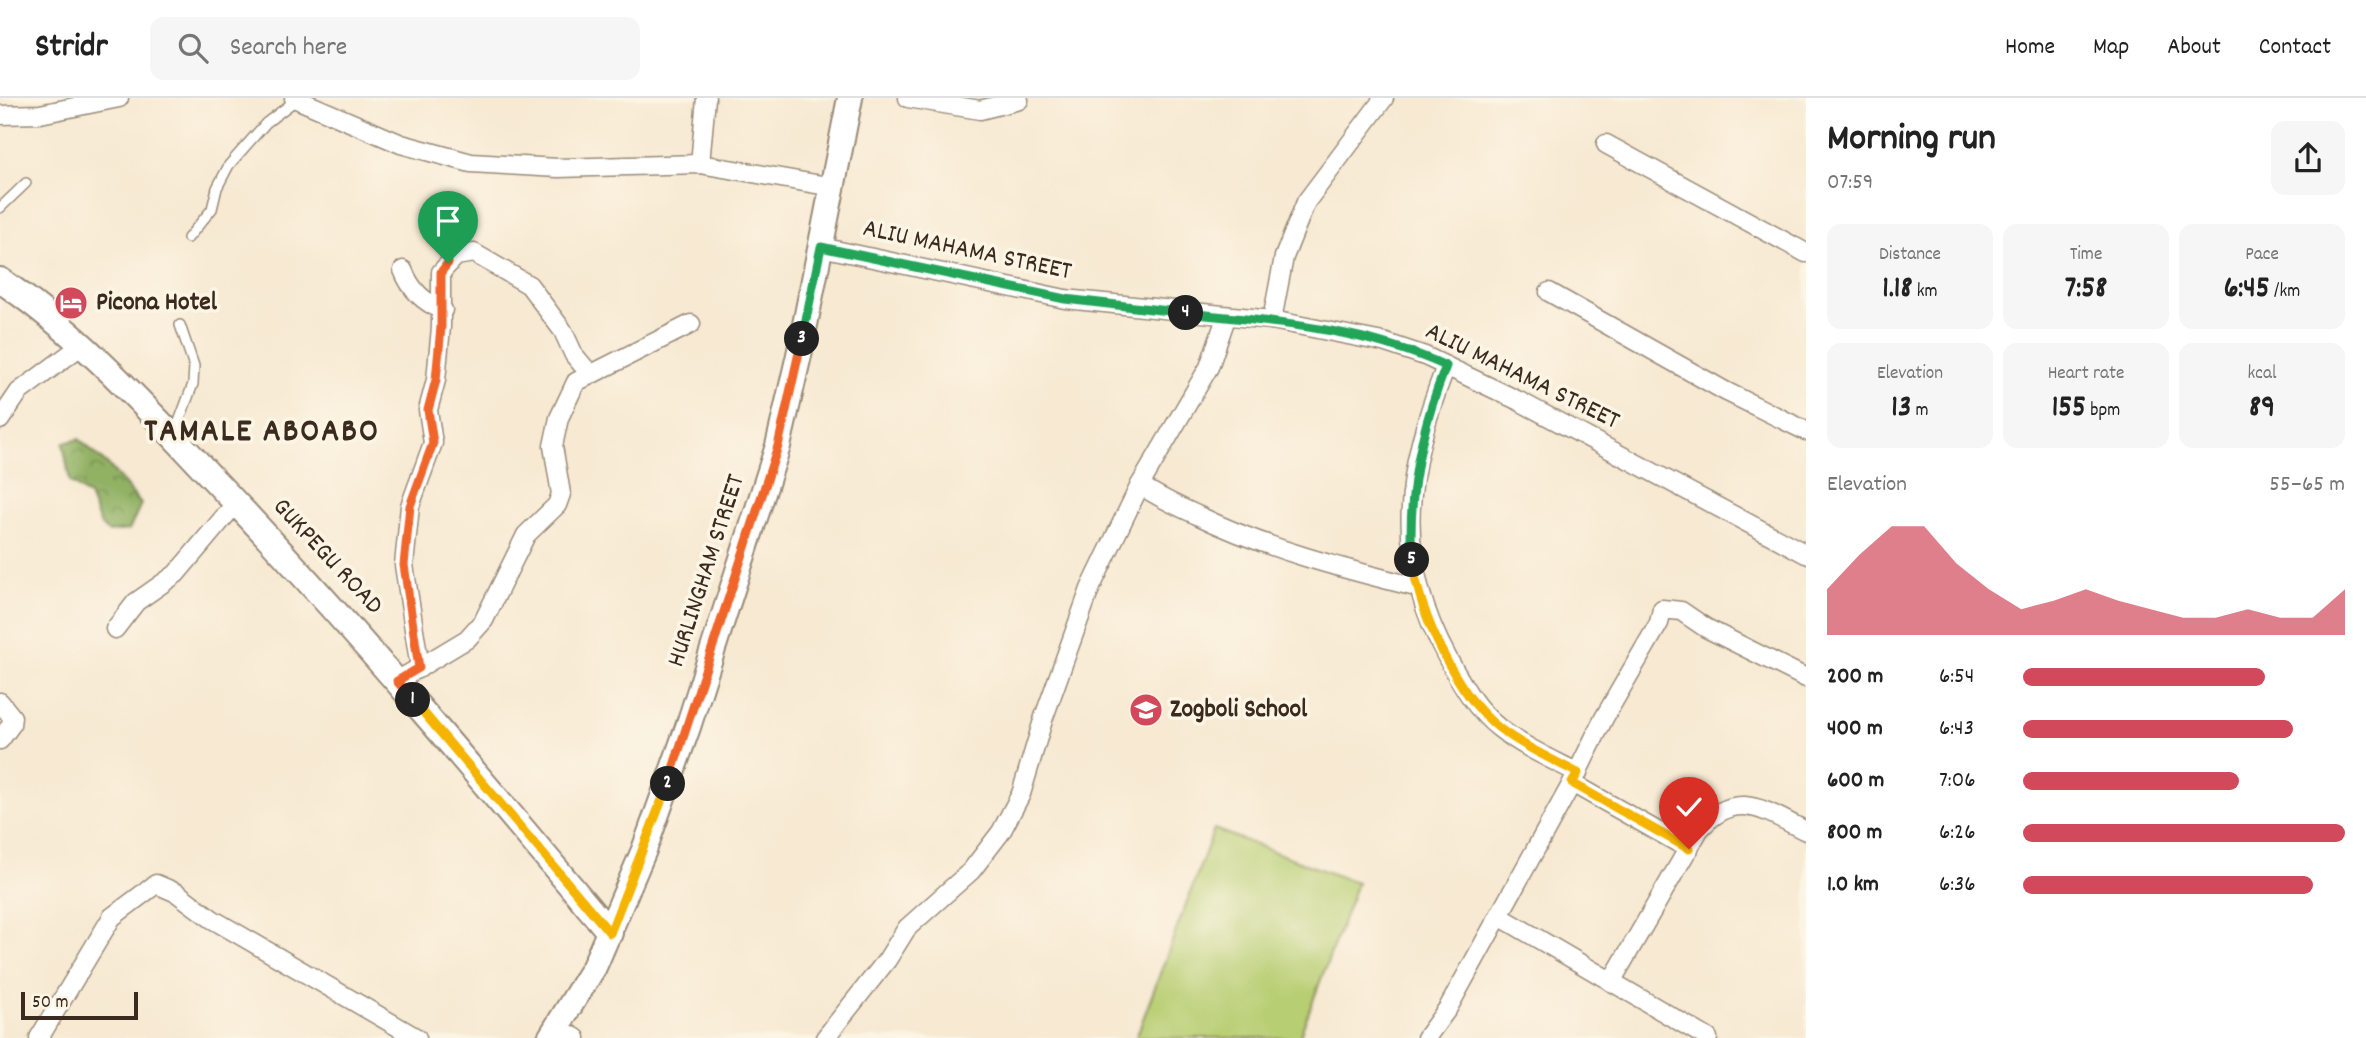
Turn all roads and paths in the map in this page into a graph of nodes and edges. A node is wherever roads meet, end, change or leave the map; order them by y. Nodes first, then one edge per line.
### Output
1 (119, 98) edge
2 (706, 98) edge
3 (850, 98) edge
4 (908, 98) edge
5 (1384, 98) edge
6 (295, 99) edge
7 (1019, 100) dead end
8 (0, 115) edge
9 (1606, 144) dead end
10 (700, 164) junction
11 (26, 183) dead end
12 (833, 187) junction
13 (0, 208) edge
14 (188, 238) dead end
15 (821, 247) junction
16 (1806, 253) edge
17 (403, 270) dead end
18 (0, 280) edge
19 (1549, 292) dead end
20 (443, 310) junction
21 (1226, 317) junction
22 (1272, 320) junction
23 (691, 324) dead end
24 (180, 325) dead end
25 (82, 345) junction
26 (1446, 366) junction
27 (590, 374) junction
28 (0, 420) edge
29 (1806, 432) edge
30 (173, 437) junction
31 (1140, 485) junction
32 (236, 503) junction
33 (1806, 554) edge
34 (1416, 587) junction
35 (116, 629) dead end
36 (419, 668) junction
37 (1806, 678) edge
38 (397, 681) junction
39 (0, 702) edge
40 (0, 740) edge
41 (1575, 778) junction
42 (1806, 831) edge
43 (1689, 849) junction
44 (1499, 916) junction
45 (610, 933) junction
46 (1611, 982) junction
47 (561, 1034) edge
48 (39, 1038) edge
49 (417, 1038) edge
50 (825, 1038) edge
51 (1426, 1038) edge
52 (1708, 1038) edge

1 - 8 street
2 - 10 street
3 - 12 street, HURLINGHAM STREET
4 - 7 street
5 - 22 street
6 - 10 street
6 - 14 lane
9 - 16 street
10 - 12 street
11 - 13 lane
12 - 15 street, HURLINGHAM STREET
15 - 21 street, ALIU MAHAMA STREET
15 - 45 street, HURLINGHAM STREET
17 - 20 street
18 - 25 street, GUKPEGU ROAD
19 - 29 street
20 - 27 street
20 - 36 street
21 - 22 street, ALIU MAHAMA STREET
21 - 31 street
22 - 26 street, ALIU MAHAMA STREET
23 - 27 street
24 - 30 lane
25 - 28 street
25 - 30 street, GUKPEGU ROAD
26 - 33 street, ALIU MAHAMA STREET
26 - 34 street
27 - 36 street
30 - 32 street, GUKPEGU ROAD
31 - 34 street
31 - 50 street
32 - 35 street
32 - 38 street, GUKPEGU ROAD
34 - 41 street
36 - 38 street
37 - 41 street
38 - 45 street, GUKPEGU ROAD
39 - 40 street
41 - 43 street
41 - 44 street
42 - 43 street
43 - 46 street
44 - 46 street
44 - 51 street
45 - 47 street, HURLINGHAM STREET
46 - 52 street
48 - 49 street

